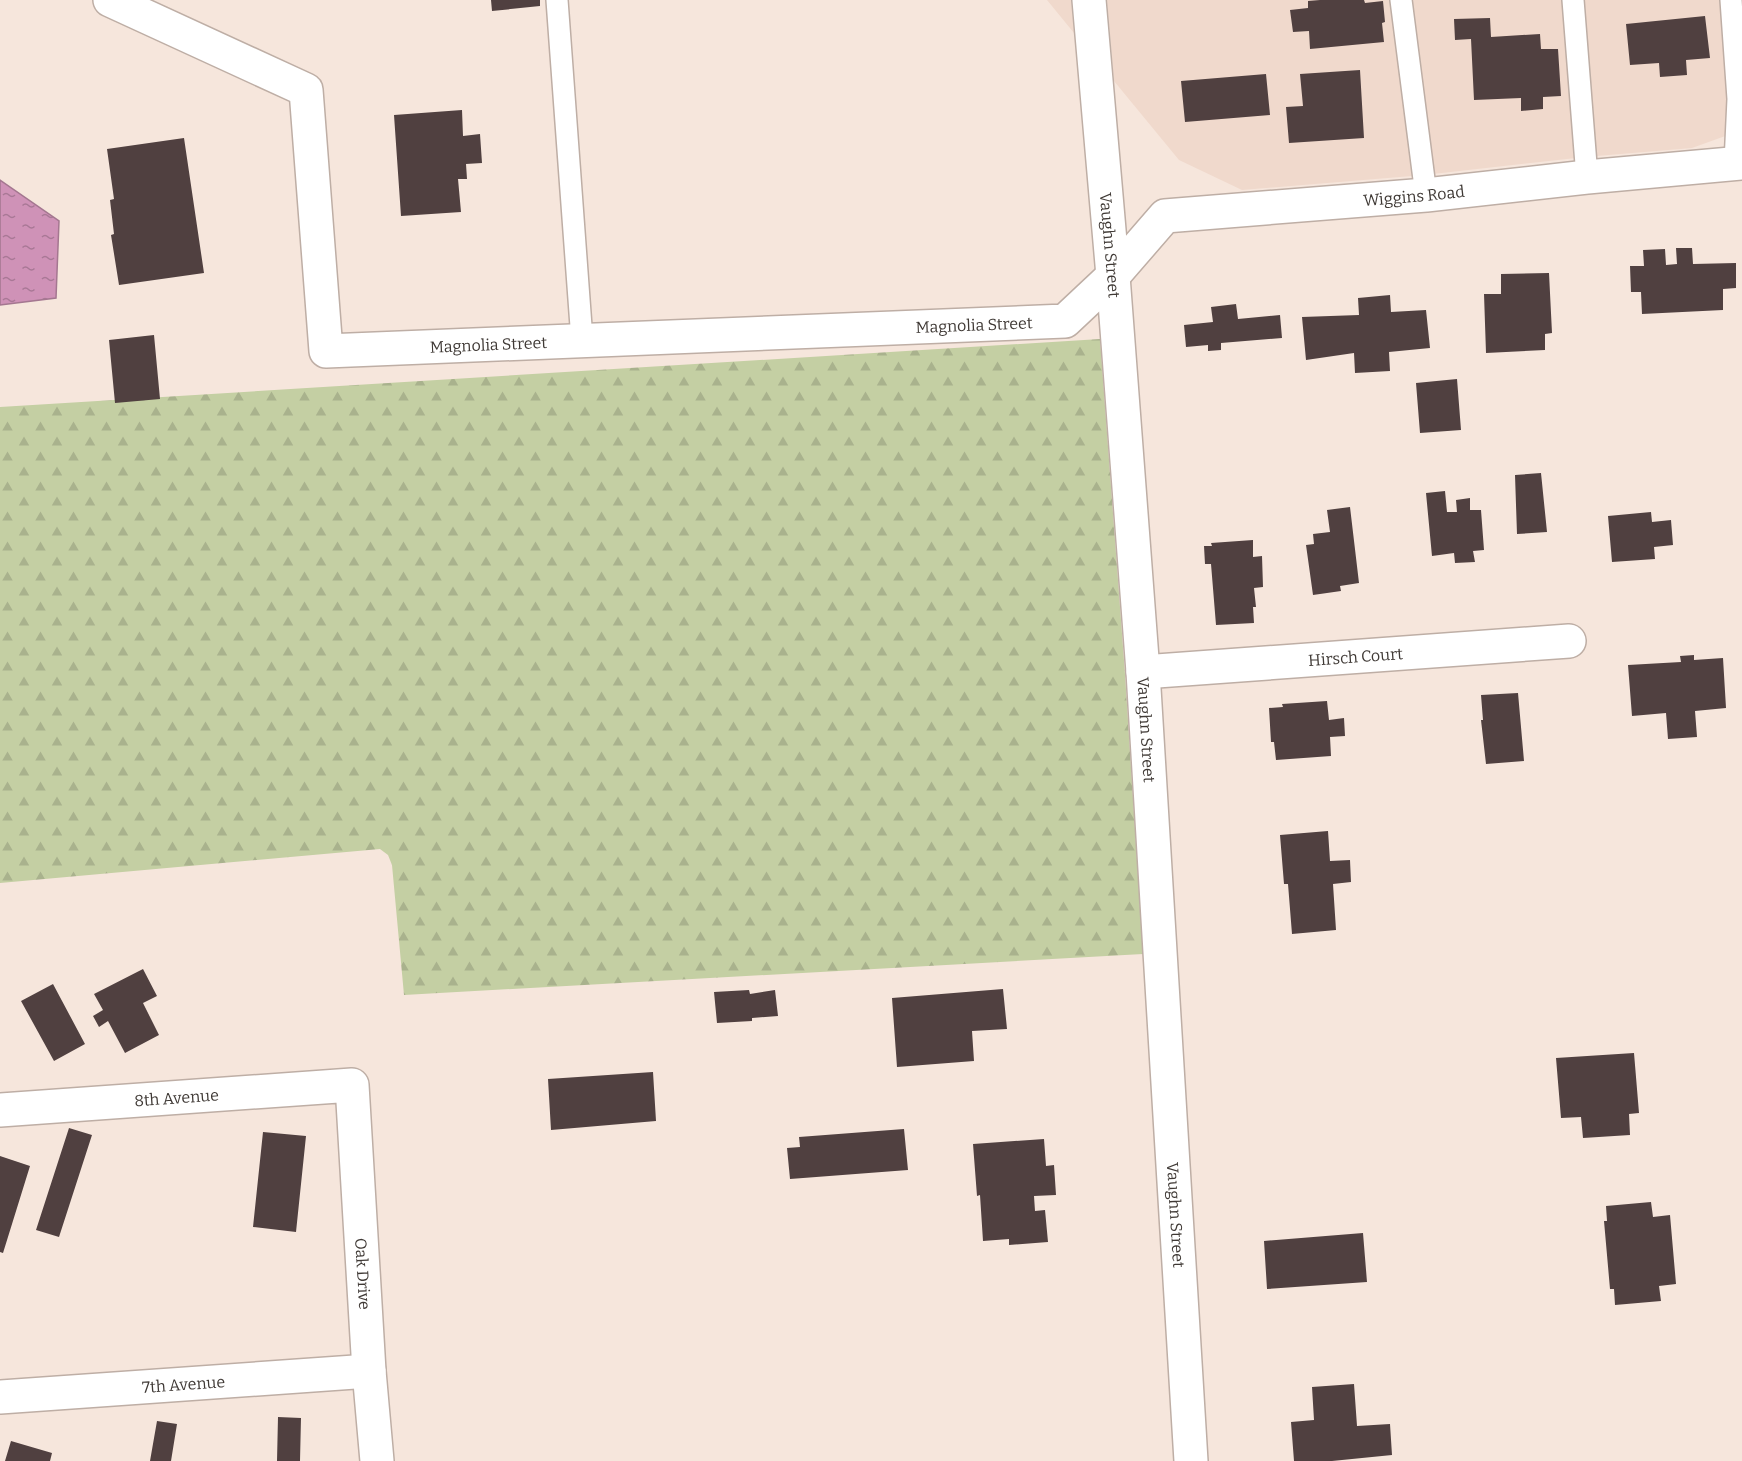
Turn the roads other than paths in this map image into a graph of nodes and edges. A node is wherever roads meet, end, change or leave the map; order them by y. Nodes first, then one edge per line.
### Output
1 (110, 0) edge
2 (557, 0) edge
3 (1089, 0) edge
4 (1401, 0) edge
5 (1573, 0) edge
6 (1731, 0) edge
7 (1739, 163) edge
8 (1587, 177) junction
9 (1426, 195) junction
10 (1113, 276) junction
11 (582, 340) junction
12 (1569, 642) dead end
13 (1143, 672) junction
14 (352, 1085) joint
15 (0, 1110) edge
16 (369, 1371) junction
17 (0, 1397) edge
18 (377, 1461) edge
19 (1191, 1461) edge

1 - 11 street, Magnolia Street
2 - 11 lane
3 - 10 street, Vaughn Street
4 - 9 lane
5 - 8 lane
6 - 7 lane
7 - 8 street, Wiggins Road
8 - 9 street, Wiggins Road
9 - 10 street, Wiggins Road
10 - 11 street, Magnolia Street
10 - 13 street, Vaughn Street
12 - 13 street, Hirsch Court
13 - 19 street, Vaughn Street
14 - 15 street, 8th Avenue
14 - 16 street, Oak Drive
16 - 17 street, 7th Avenue
16 - 18 street, Oak Drive

